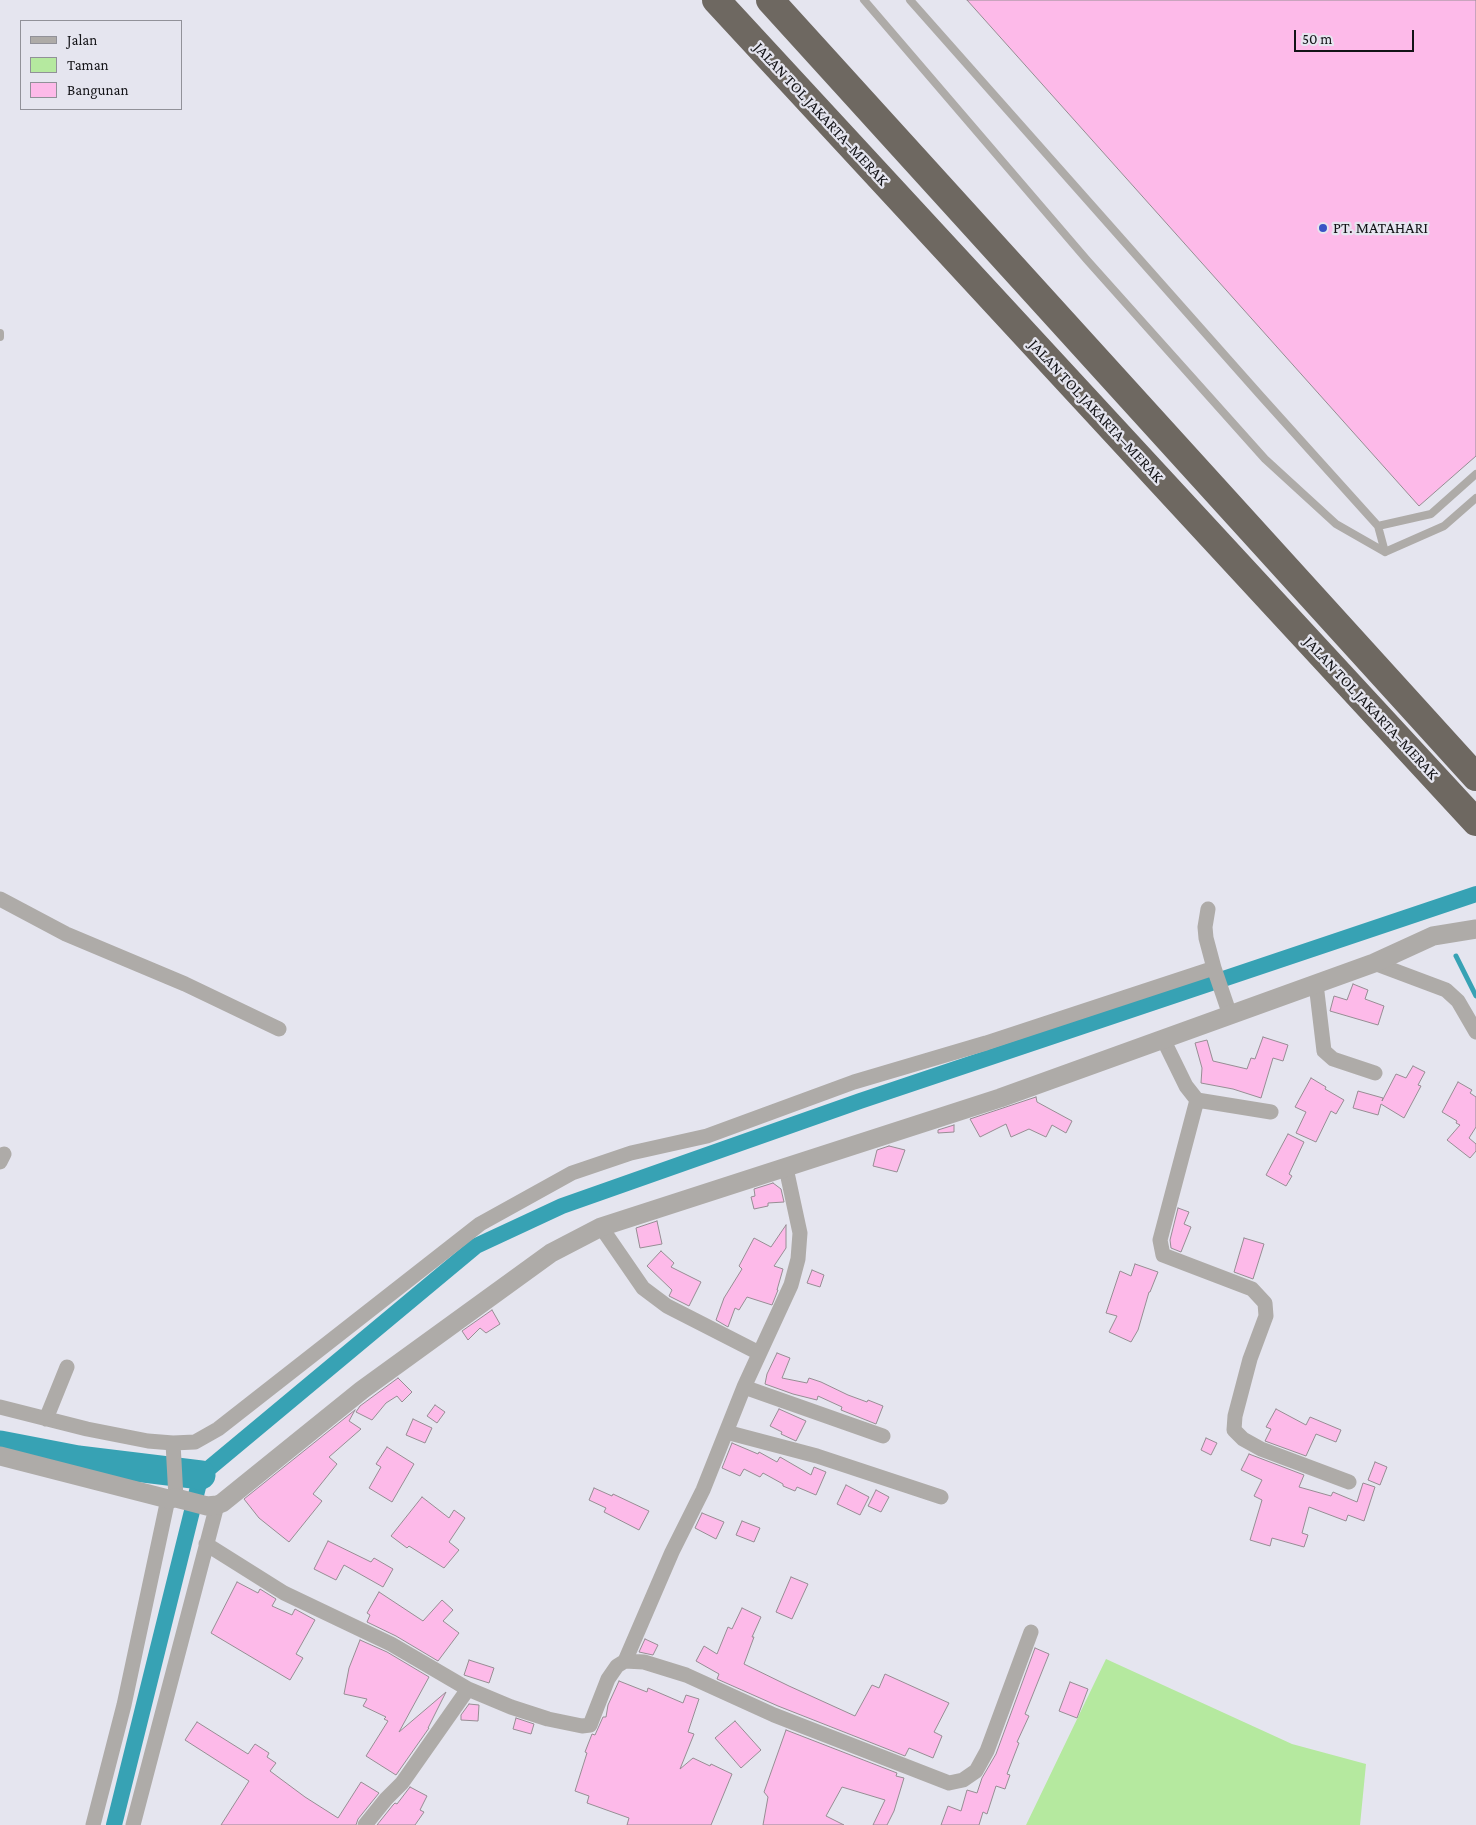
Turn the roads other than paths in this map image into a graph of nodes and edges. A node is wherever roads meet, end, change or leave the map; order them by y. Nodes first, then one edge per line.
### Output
1 (716, 0) edge
2 (770, 0) edge
3 (864, 0) edge
4 (910, 0) edge
5 (1476, 474) edge
6 (1476, 498) edge
7 (1378, 526) junction
8 (1386, 552) junction
9 (1476, 777) edge
10 (1476, 822) edge
11 (0, 899) edge
12 (1208, 909) dead end
13 (1476, 929) edge
14 (1374, 963) junction
15 (1215, 972) junction
16 (1316, 984) junction
17 (1229, 1010) junction
18 (279, 1029) dead end
19 (1476, 1032) edge
20 (1163, 1039) junction
21 (1375, 1073) dead end
22 (1197, 1100) junction
23 (1271, 1112) dead end
24 (786, 1168) junction
25 (601, 1227) junction
26 (759, 1353) junction
27 (67, 1367) dead end
28 (744, 1387) junction
29 (0, 1407) edge
30 (46, 1419) junction
31 (726, 1432) junction
32 (883, 1436) dead end
33 (173, 1449) junction
34 (0, 1456) edge
35 (1349, 1482) dead end
36 (176, 1497) junction
37 (941, 1497) dead end
38 (212, 1506) junction
39 (206, 1544) junction
40 (1031, 1632) dead end
41 (625, 1661) junction
42 (468, 1689) junction
43 (93, 1825) edge
44 (133, 1825) edge
45 (365, 1825) edge

1 - 10 highway, JALAN TOL JAKARTA–MERAK
2 - 9 highway, JALAN TOL JAKARTA–MERAK
3 - 8 lane
4 - 7 lane
5 - 7 lane
6 - 8 lane
7 - 8 lane
11 - 18 street
12 - 15 street
13 - 14 street
14 - 16 street
14 - 19 street
15 - 17 street
15 - 33 street
16 - 17 street
16 - 21 street
17 - 20 street
20 - 22 street
20 - 24 street
22 - 23 street
22 - 35 street
24 - 25 street
24 - 26 street
25 - 26 street
25 - 38 street
26 - 28 street
27 - 30 street
28 - 31 street
28 - 32 street
29 - 30 street
30 - 33 street
31 - 37 street
31 - 41 street
33 - 36 street
34 - 36 street
36 - 38 street
36 - 43 street
38 - 39 street
39 - 42 street
39 - 44 street
40 - 41 street
41 - 42 street
42 - 45 street

